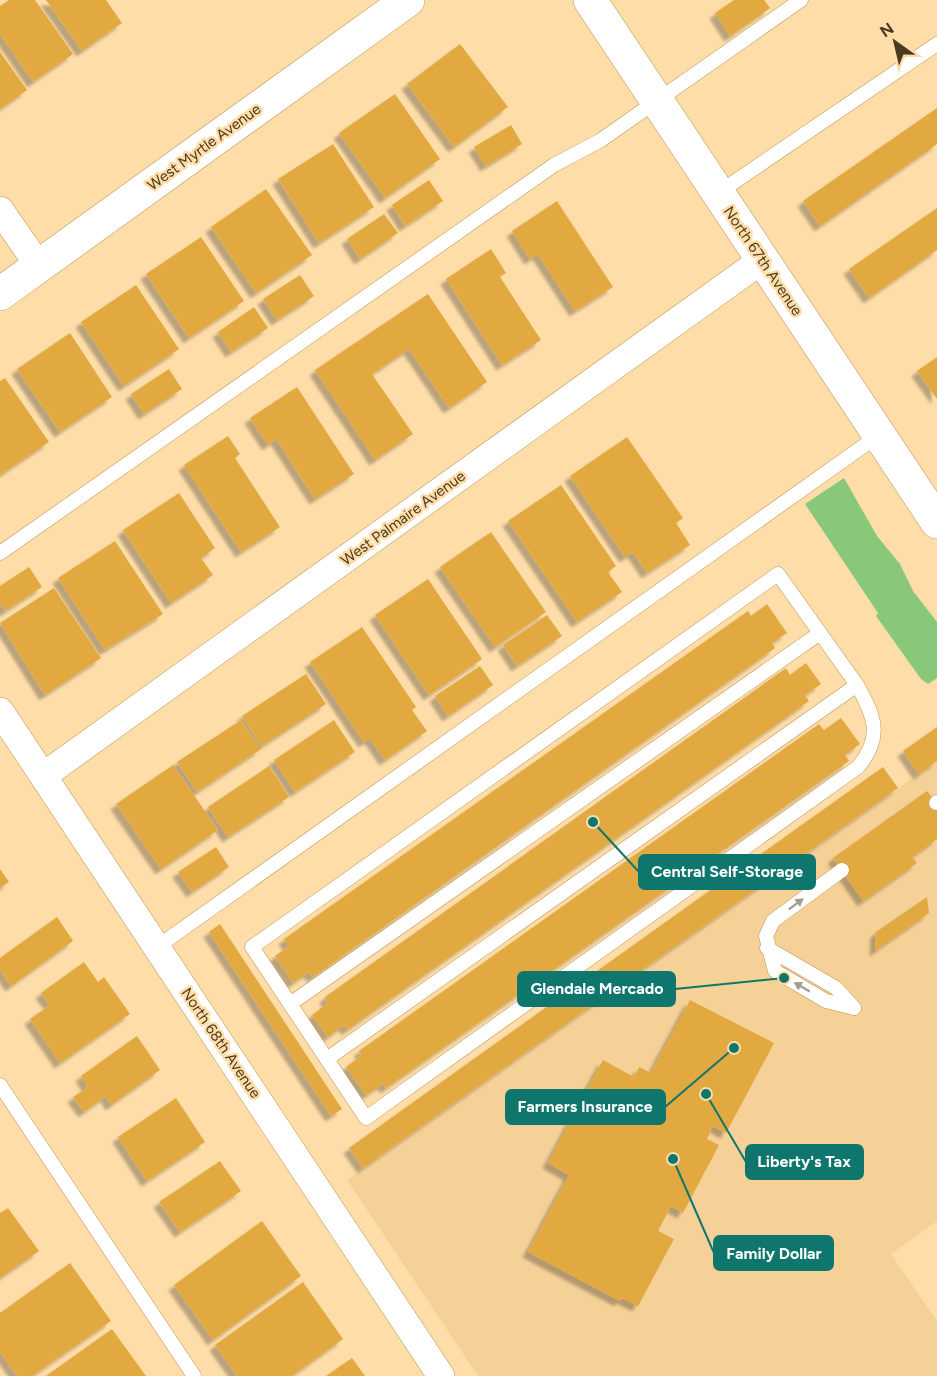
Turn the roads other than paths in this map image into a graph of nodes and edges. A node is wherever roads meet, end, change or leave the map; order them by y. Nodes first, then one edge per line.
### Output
1 (408, 0) edge
2 (590, 0) edge
3 (801, 0) edge
4 (937, 44) edge
5 (656, 100) junction
6 (718, 193) junction
7 (0, 210) edge
8 (762, 260) junction
9 (39, 266) junction
10 (0, 294) edge
11 (879, 435) junction
12 (937, 522) edge
13 (0, 553) edge
14 (820, 633) junction
15 (857, 685) junction
16 (0, 711) edge
17 (43, 776) junction
18 (842, 870) dead end
19 (157, 947) junction
20 (290, 1004) junction
21 (854, 1008) dead end
22 (327, 1059) junction
23 (0, 1085) edge
24 (194, 1376) edge
25 (441, 1376) edge

1 - 9 main road, West Myrtle Avenue
2 - 5 main road, North 67th Avenue
3 - 5 lane
4 - 6 lane
5 - 6 main road, North 67th Avenue
5 - 13 lane
6 - 8 main road, North 67th Avenue
7 - 9 street
8 - 11 main road, North 67th Avenue
8 - 17 street, West Palmaire Avenue
9 - 10 main road, West Myrtle Avenue
11 - 12 main road, North 67th Avenue
11 - 19 lane
14 - 15 lane
14 - 20 lane
14 - 20 lane
15 - 22 lane
15 - 22 lane
16 - 17 street, North 68th Avenue
17 - 19 street, North 68th Avenue
21 -> 18 lane
19 - 25 street, North 68th Avenue
20 - 22 lane
23 - 24 lane

